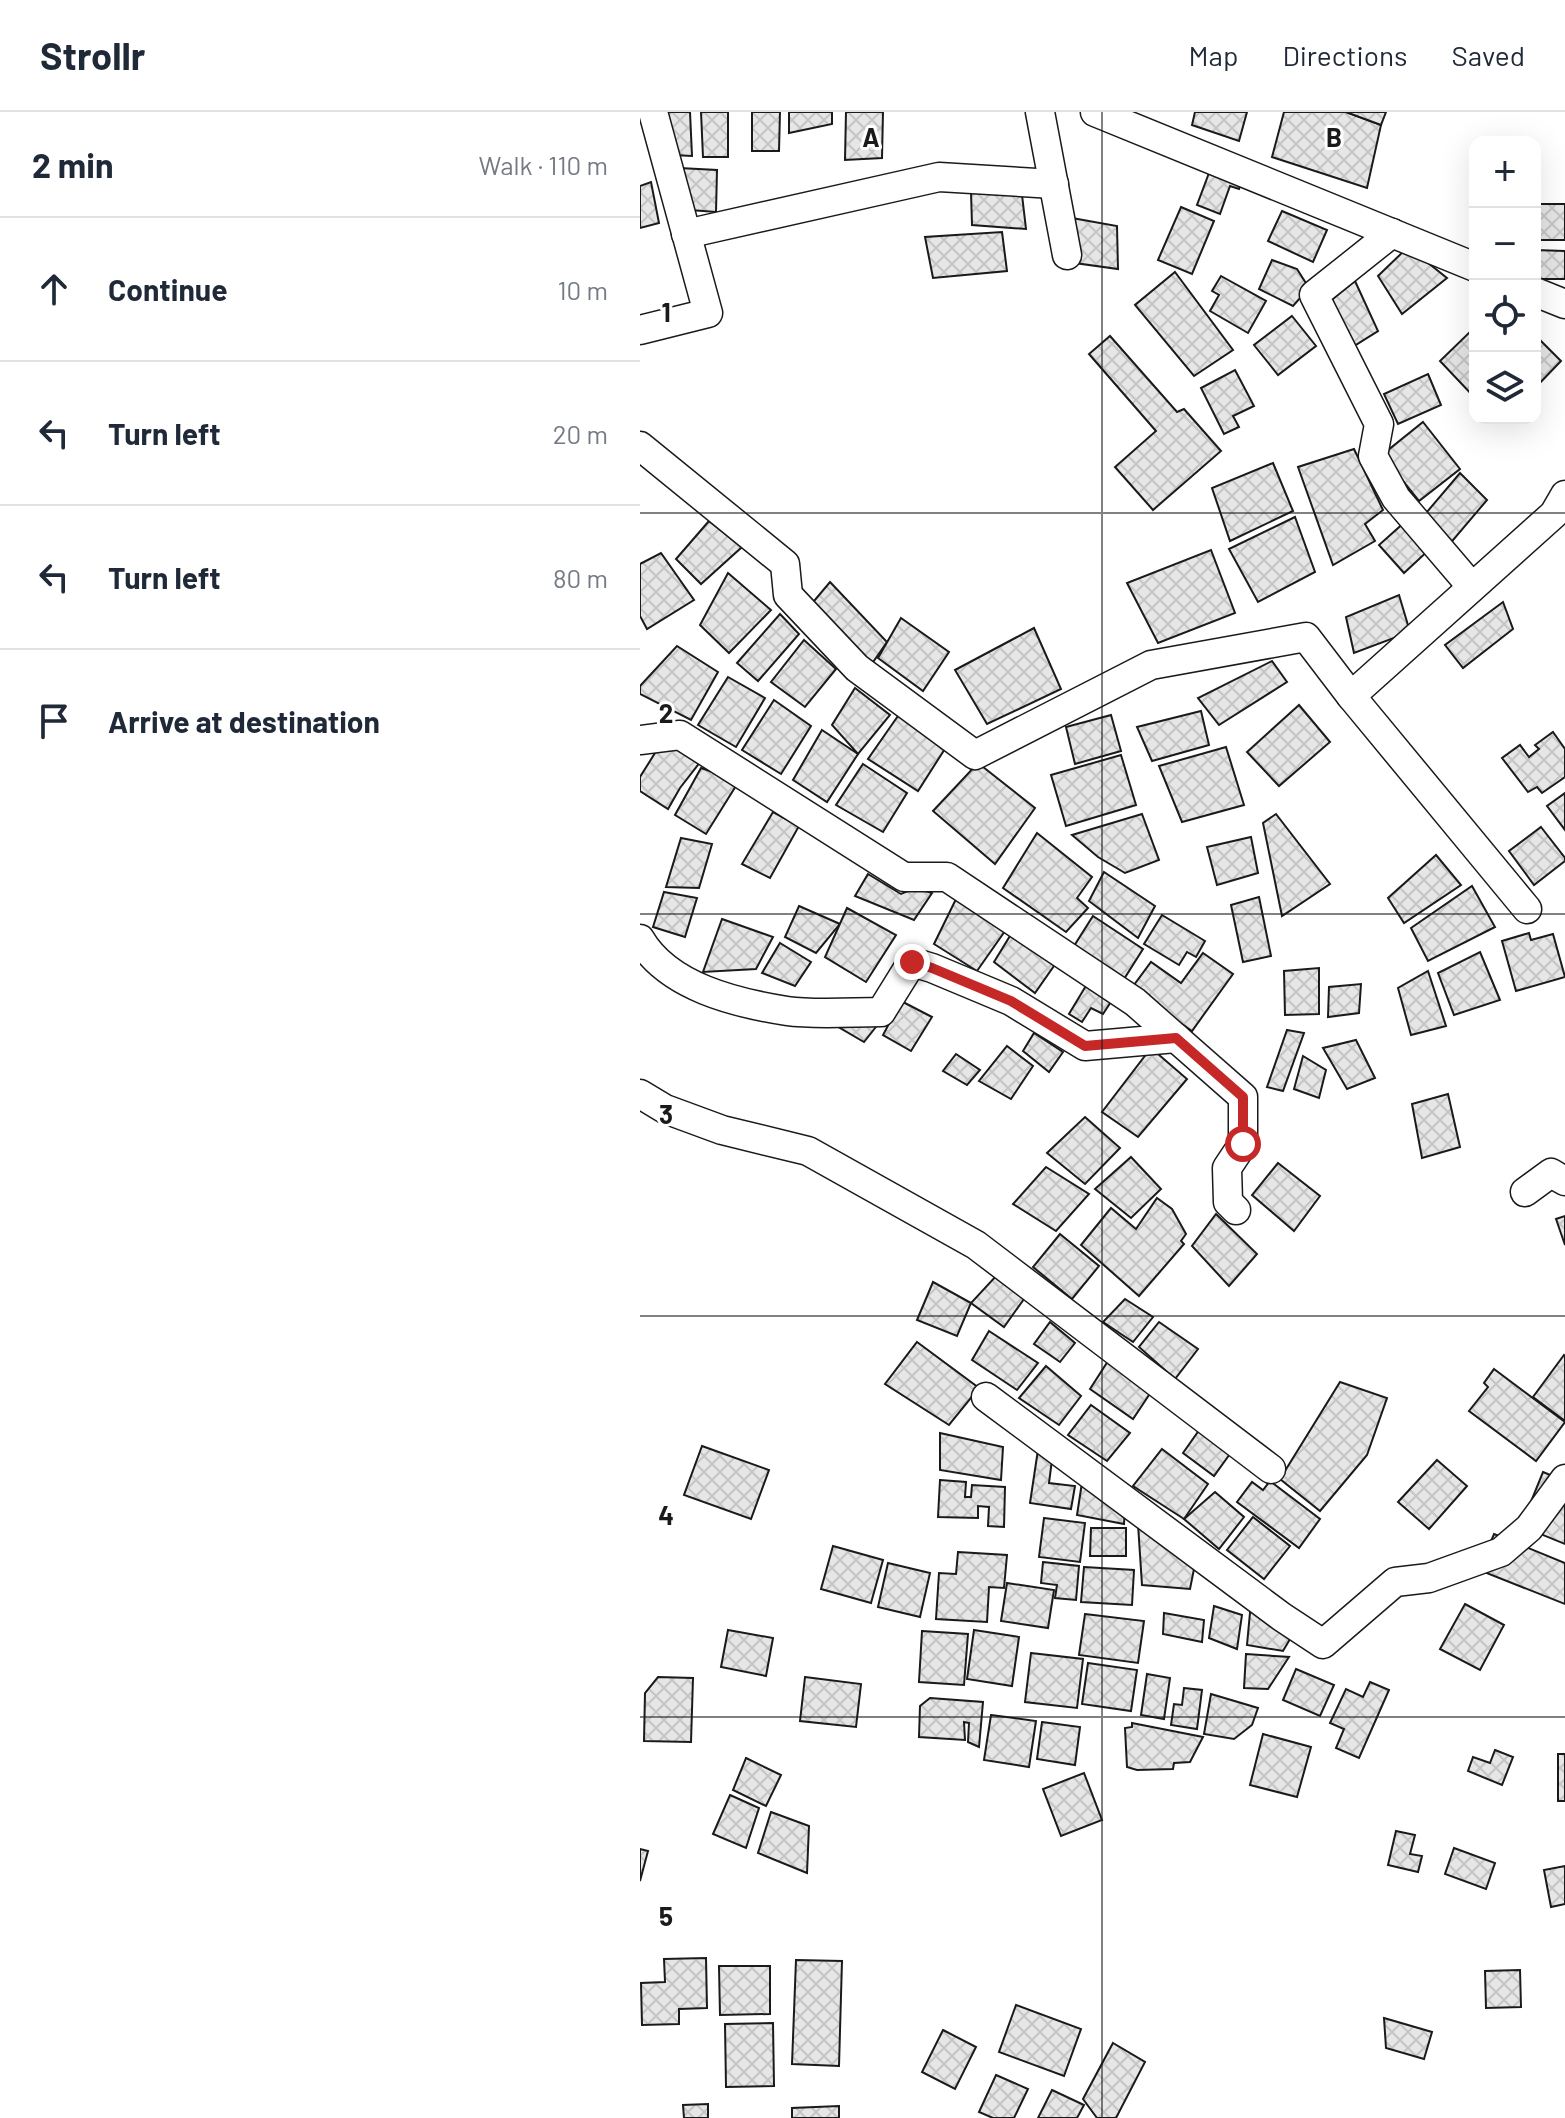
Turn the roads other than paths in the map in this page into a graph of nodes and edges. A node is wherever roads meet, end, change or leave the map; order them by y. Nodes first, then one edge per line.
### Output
1 (653, 112) edge
2 (1040, 112) edge
3 (1095, 112) edge
4 (1054, 184) junction
5 (1392, 233) junction
6 (686, 234) junction
7 (1067, 255) dead end
8 (1469, 265) edge
9 (1541, 294) edge
10 (1565, 304) edge
11 (640, 330) edge
12 (640, 446) edge
13 (1565, 495) edge
14 (1472, 587) junction
15 (1351, 696) junction
16 (640, 740) edge
17 (1527, 909) dead end
18 (640, 939) edge
19 (1176, 1038) junction
20 (640, 1094) edge
21 (1565, 1181) edge
22 (1525, 1192) dead end
23 (1236, 1210) dead end
24 (986, 1397) dead end
25 (1271, 1469) dead end
26 (1565, 1479) edge

1 - 6 street
2 - 4 street
3 - 5 street
4 - 6 street
4 - 7 street
5 - 8 street
5 - 14 street
6 - 11 street
9 - 10 street
12 - 15 street
13 - 14 street
14 - 15 street
15 - 17 street
16 - 19 street
18 - 19 street
19 - 23 street
20 - 25 street
21 - 22 street
24 - 26 street

